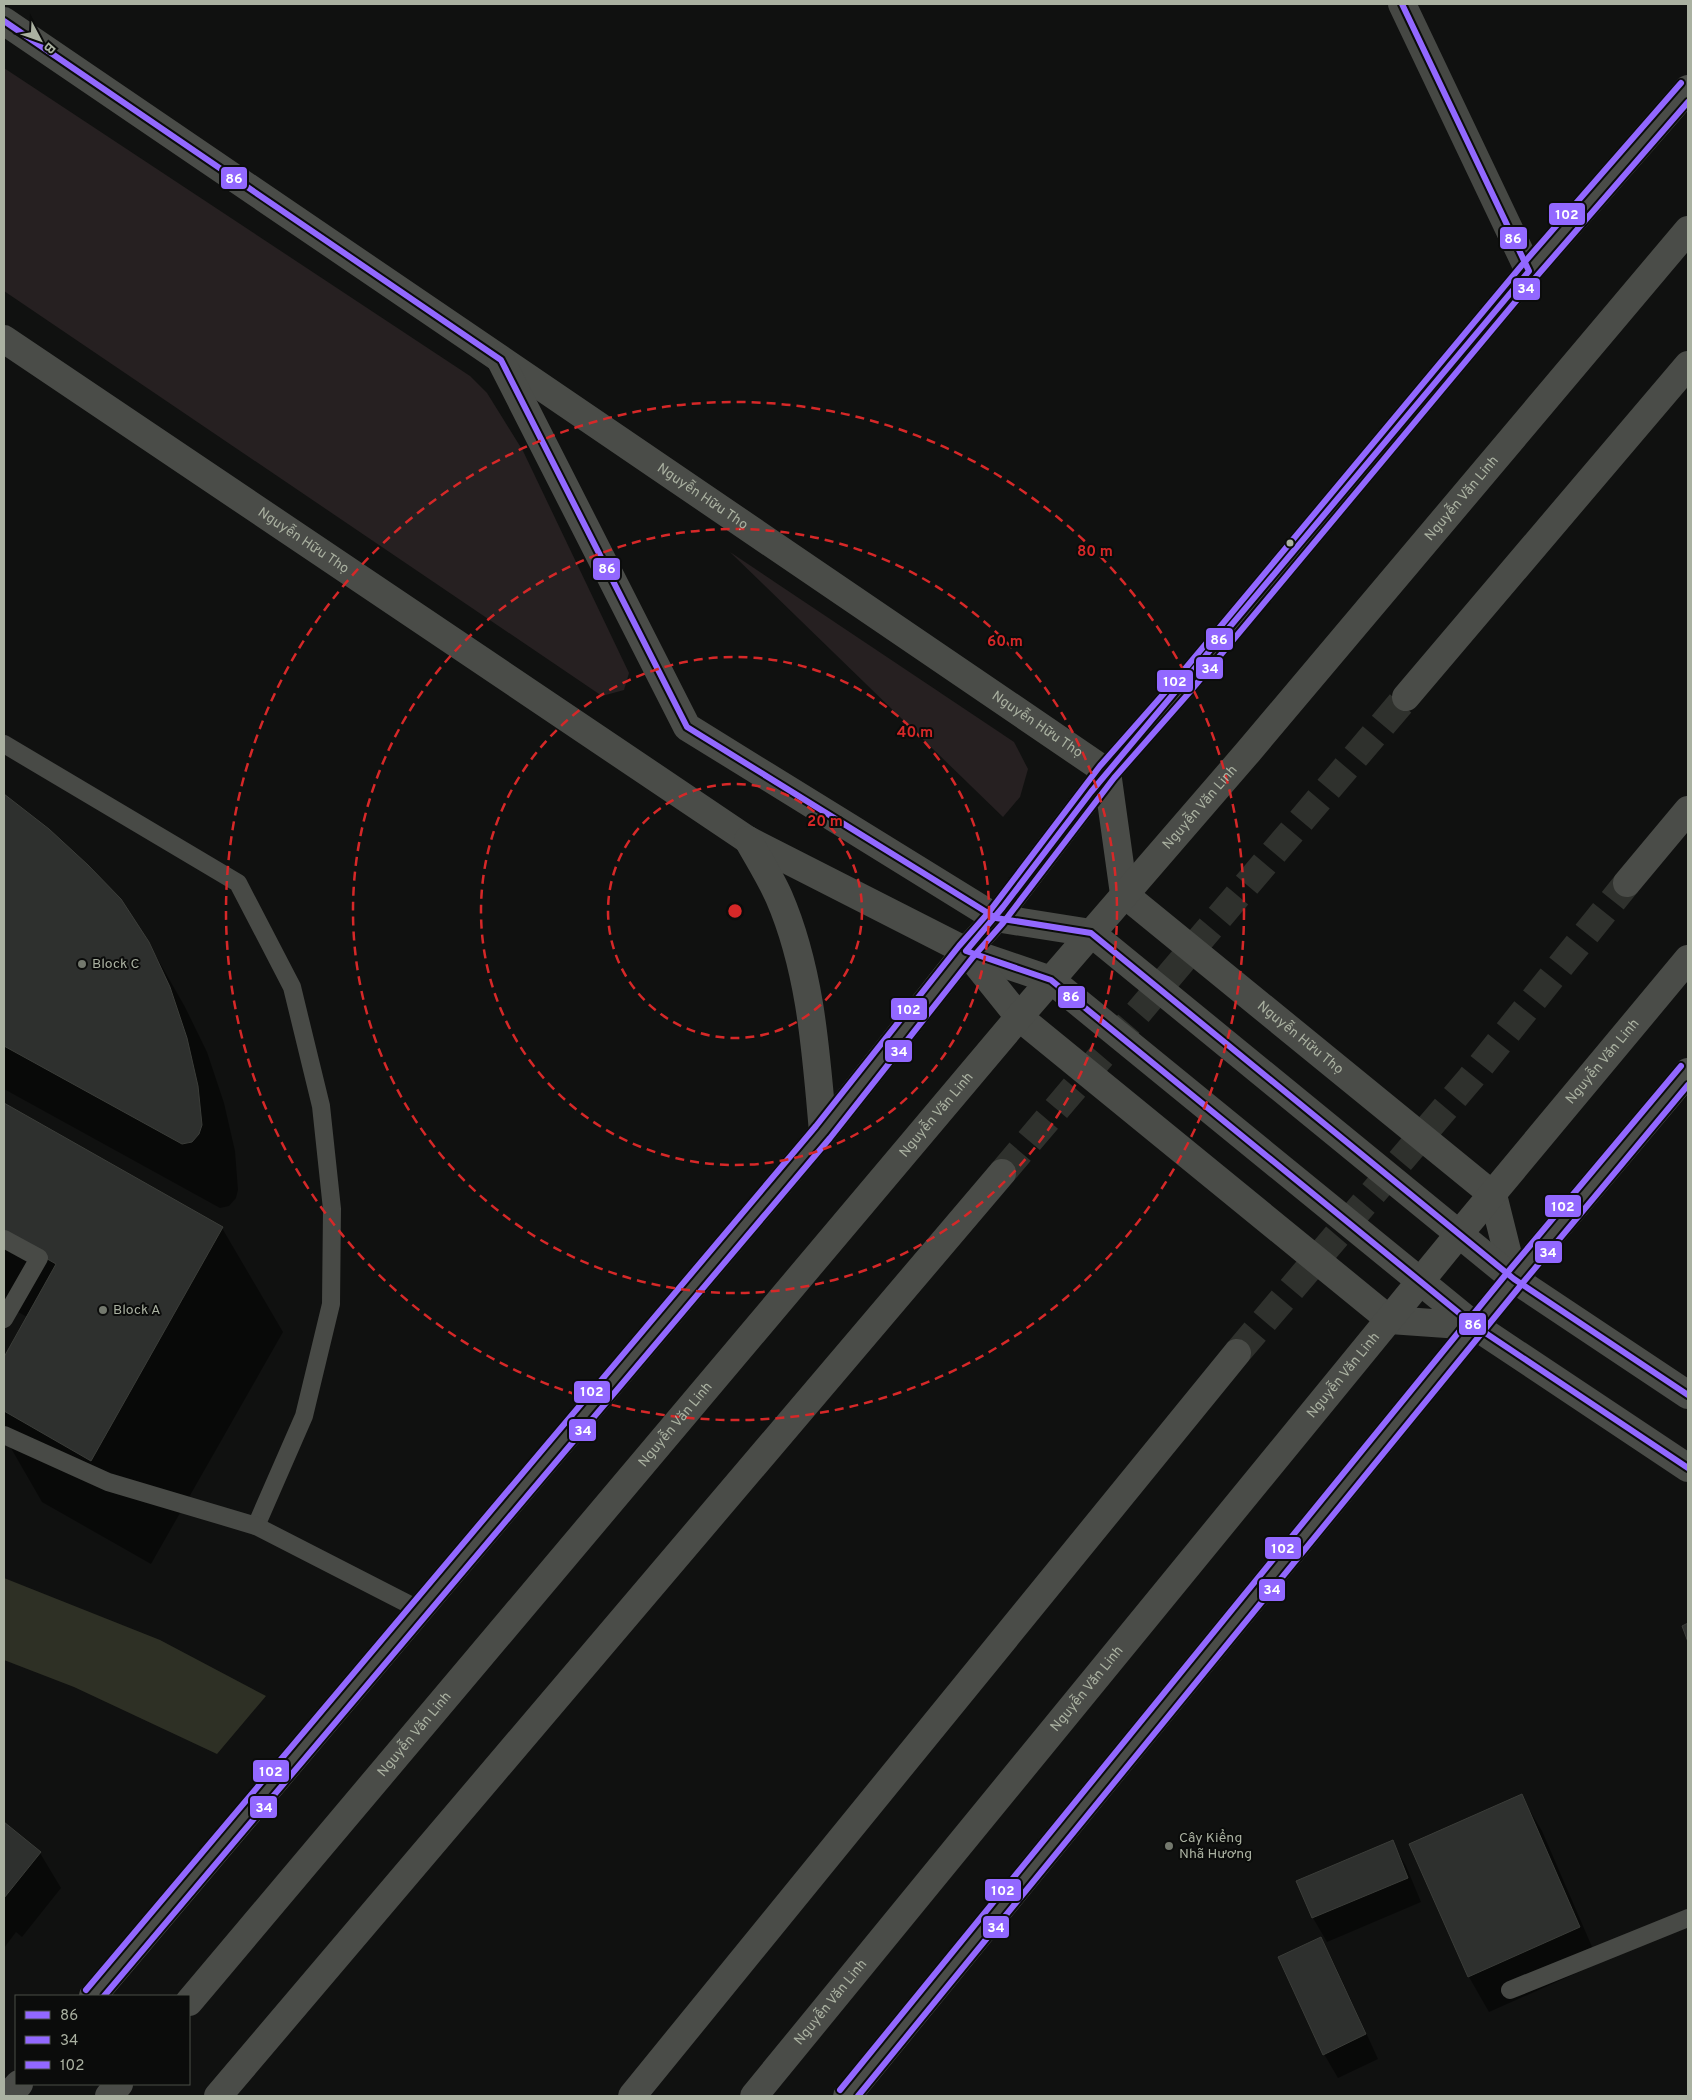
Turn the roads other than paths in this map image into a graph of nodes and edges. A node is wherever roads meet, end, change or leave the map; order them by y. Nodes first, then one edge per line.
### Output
1 (1402, 4) edge
2 (4, 21) edge
3 (1688, 90) edge
4 (1688, 230) edge
5 (1529, 271) junction
6 (4, 339) edge
7 (501, 360) junction
8 (1688, 365) edge
9 (1406, 697) tunnel mouth
10 (4, 744) edge
11 (1107, 772) junction
12 (1688, 810) edge
13 (748, 840) junction
14 (1628, 883) tunnel mouth
15 (1124, 894) junction
16 (996, 918) junction
17 (1091, 933) junction
18 (966, 951) junction
19 (1688, 959) edge
20 (1051, 980) junction
21 (1018, 1018) junction
22 (1688, 1072) edge
23 (823, 1132) junction
24 (1002, 1173) tunnel mouth
25 (1493, 1195) junction
26 (1460, 1234) junction
27 (4, 1240) edge
28 (1514, 1278) junction
29 (1421, 1282) junction
30 (4, 1319) edge
31 (1390, 1320) junction
32 (1475, 1326) junction
33 (1237, 1353) tunnel mouth
34 (1688, 1394) edge
35 (4, 1435) edge
36 (1688, 1468) edge
37 (256, 1526) junction
38 (418, 1609) junction
39 (1688, 1918) edge
40 (1510, 1990) dead end
41 (93, 1995) edge
42 (190, 2001) edge
43 (18, 2085) edge
44 (118, 2085) edge
45 (8, 2096) edge
46 (109, 2096) edge
47 (218, 2096) edge
48 (632, 2096) edge
49 (754, 2096) edge
50 (848, 2096) edge

1 - 5 main road
2 - 7 main road, Nguyễn Hữu Thọ
3 - 5 main road
4 - 15 main road, Nguyễn Văn Linh
5 - 11 main road
6 - 13 main road, Nguyễn Hữu Thọ
7 - 11 main road, Nguyễn Hữu Thọ
7 - 16 main road, Nguyễn Hữu Thọ
8 - 9 main road
10 - 37 lane
11 - 15 main road
11 - 16 main road
12 - 14 main road
13 - 18 main road, Nguyễn Hữu Thọ
13 - 23 main road
15 - 17 main road, Nguyễn Văn Linh
15 - 25 main road, Nguyễn Hữu Thọ
16 - 17 main road, Nguyễn Hữu Thọ
16 - 18 main road
17 - 20 main road, Nguyễn Văn Linh
17 - 26 main road
18 - 20 main road, Nguyễn Hữu Thọ
18 - 21 main road, Nguyễn Hữu Thọ
18 - 23 main road
19 - 25 main road, Nguyễn Văn Linh
20 - 21 main road, Nguyễn Văn Linh
20 - 29 main road, Nguyễn Hữu Thọ
21 - 31 main road, Nguyễn Hữu Thọ
21 - 42 main road, Nguyễn Văn Linh
22 - 28 main road
23 - 38 main road
24 - 47 main road
25 - 26 main road, Nguyễn Văn Linh
25 - 28 main road
26 - 28 main road
26 - 29 main road, Nguyễn Văn Linh
27 - 30 lane
28 - 32 main road
28 - 34 main road
29 - 31 main road, Nguyễn Văn Linh
29 - 32 main road, Nguyễn Hữu Thọ
31 - 32 main road, Nguyễn Hữu Thọ
31 - 49 main road, Nguyễn Văn Linh
32 - 36 main road, Nguyễn Hữu Thọ
32 - 50 main road
33 - 48 main road
35 - 37 lane
37 - 38 lane
38 - 41 main road
39 - 40 lane
43 - 45 main road
44 - 46 main road

